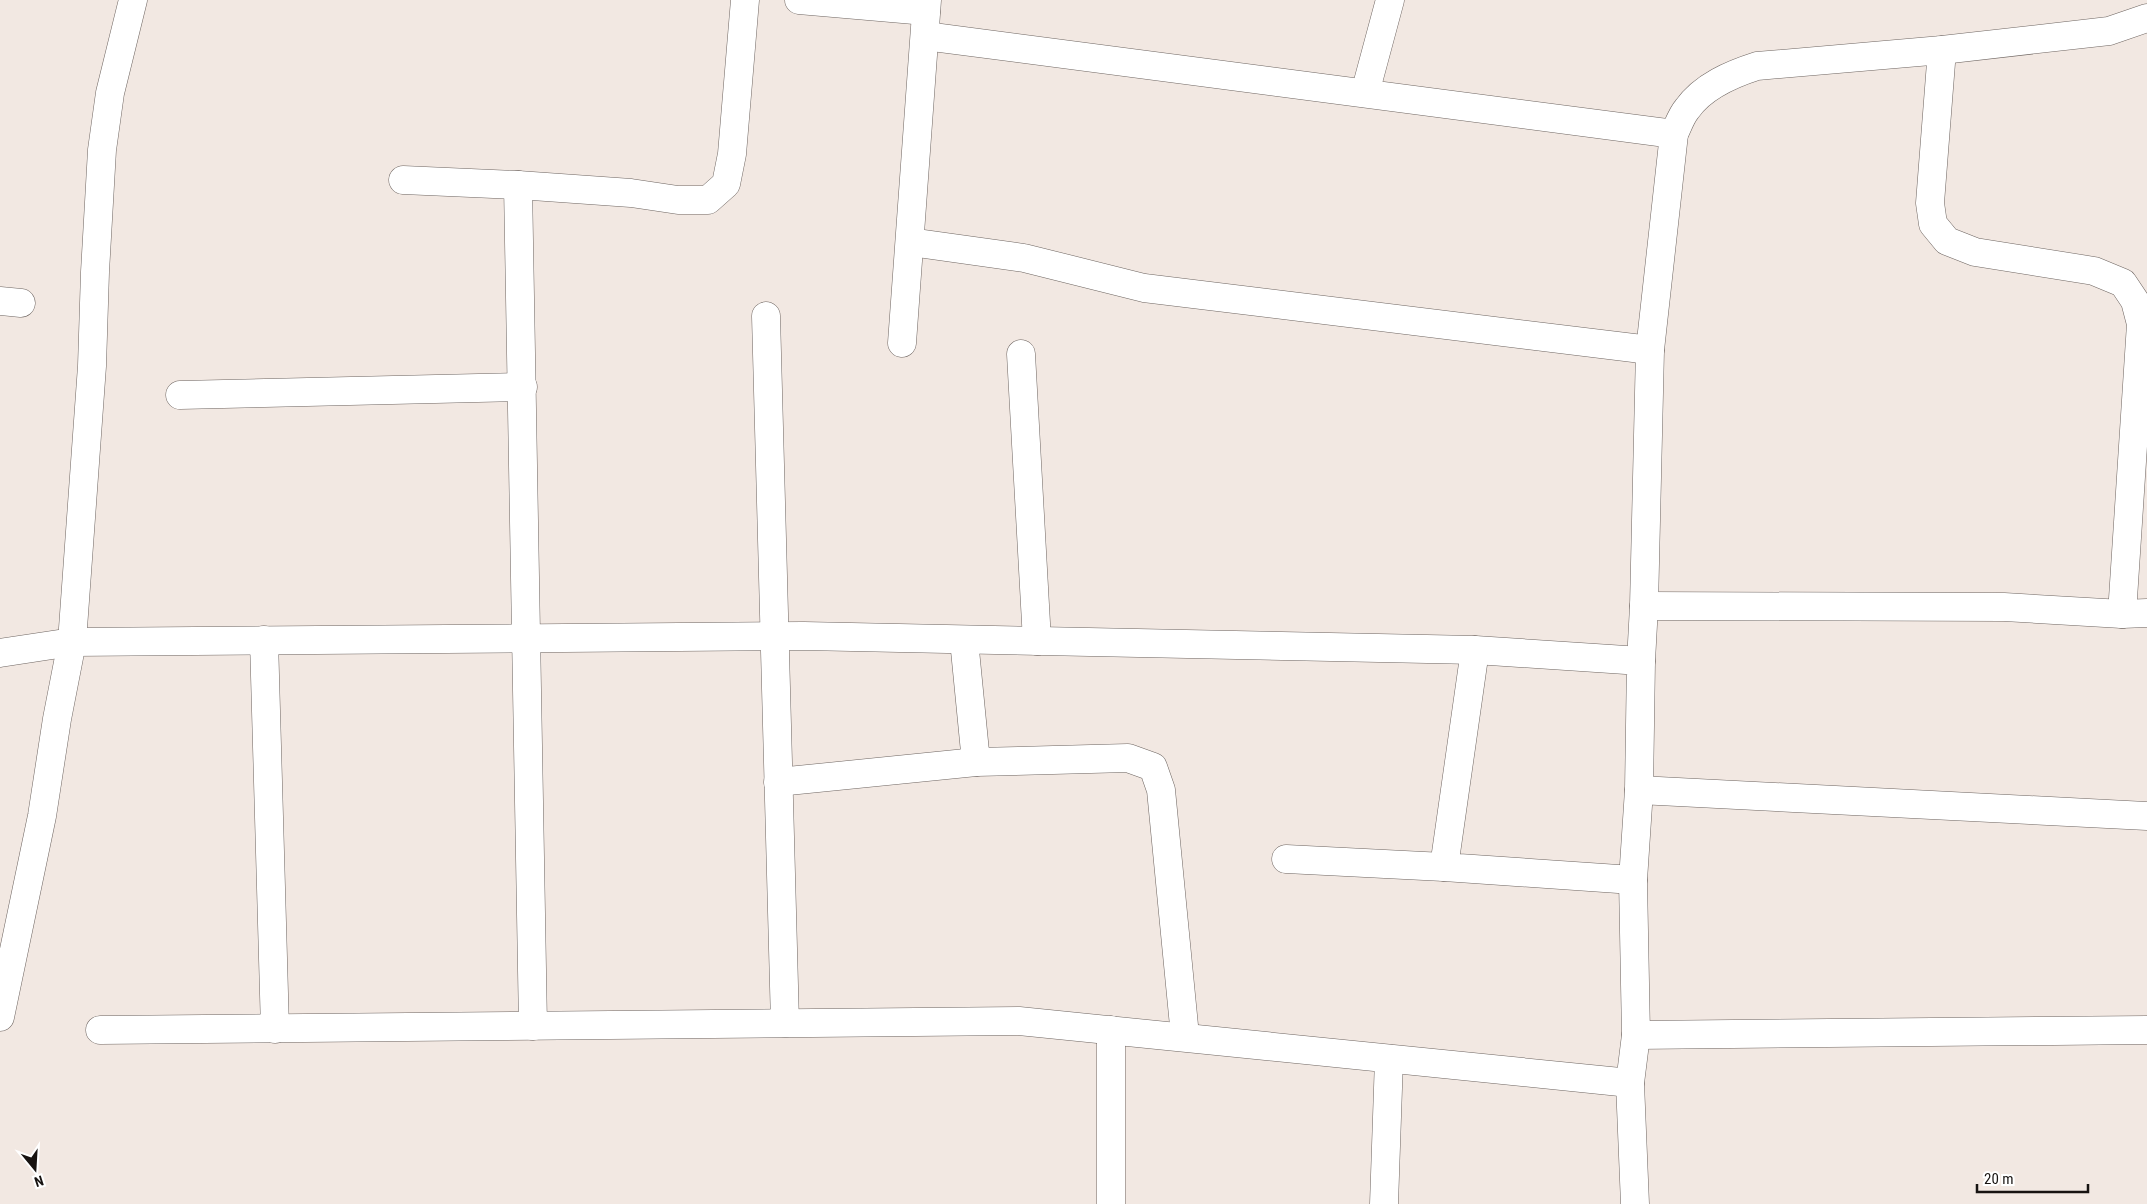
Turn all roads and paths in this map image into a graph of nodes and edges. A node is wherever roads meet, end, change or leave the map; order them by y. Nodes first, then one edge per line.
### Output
1 (133, 0) edge
2 (745, 0) edge
3 (799, 0) edge
4 (1390, 0) edge
5 (926, 15) edge
6 (2147, 18) edge
7 (1942, 50) junction
8 (1365, 93) junction
9 (1674, 134) junction
10 (403, 180) dead end
11 (518, 185) junction
12 (910, 242) junction
13 (766, 316) dead end
14 (902, 343) dead end
15 (1650, 350) junction
16 (1021, 354) dead end
17 (522, 387) junction
18 (180, 395) dead end
19 (1644, 606) junction
20 (2135, 614) edge
21 (774, 636) junction
22 (528, 638) junction
23 (264, 640) junction
24 (964, 640) junction
25 (1037, 641) junction
26 (72, 642) junction
27 (1474, 650) junction
28 (0, 653) edge
29 (1641, 661) junction
30 (976, 762) junction
31 (778, 782) junction
32 (1639, 790) junction
33 (2147, 816) edge
34 (1286, 859) dead end
35 (1444, 867) junction
36 (1633, 880) junction
37 (0, 1017) edge
38 (785, 1023) junction
39 (533, 1026) junction
40 (275, 1028) junction
41 (100, 1030) dead end
42 (1111, 1030) junction
43 (2147, 1030) edge
44 (1636, 1035) junction
45 (1185, 1036) junction
46 (1389, 1059) junction
47 (1630, 1083) junction
48 (1111, 1204) edge
49 (1384, 1204) edge
50 (1635, 1204) edge

1 - 26 street
2 - 11 street
3 - 5 street
4 - 8 street
5 - 8 street
5 - 12 street
6 - 7 street
7 - 9 street
7 - 20 street
8 - 9 street
9 - 15 street
10 - 11 street
11 - 17 street
12 - 14 street
12 - 15 street
13 - 21 street
15 - 19 street
16 - 25 street
17 - 18 street
17 - 22 street
19 - 20 street
19 - 29 street
21 - 22 street
21 - 24 street
21 - 31 street
22 - 23 street
22 - 39 street
23 - 26 street
23 - 40 street
24 - 25 street
24 - 30 street
25 - 27 street
26 - 28 street
26 - 37 street
27 - 29 street
27 - 35 street
29 - 32 street
30 - 31 street
30 - 45 street
31 - 38 street
32 - 33 street
32 - 36 street
34 - 35 street
35 - 36 street
36 - 44 street
38 - 39 street
38 - 42 street
39 - 40 street
40 - 41 street
42 - 45 street
42 - 48 street
43 - 44 street
44 - 47 street
45 - 46 street
46 - 47 street
46 - 49 street
47 - 50 street

